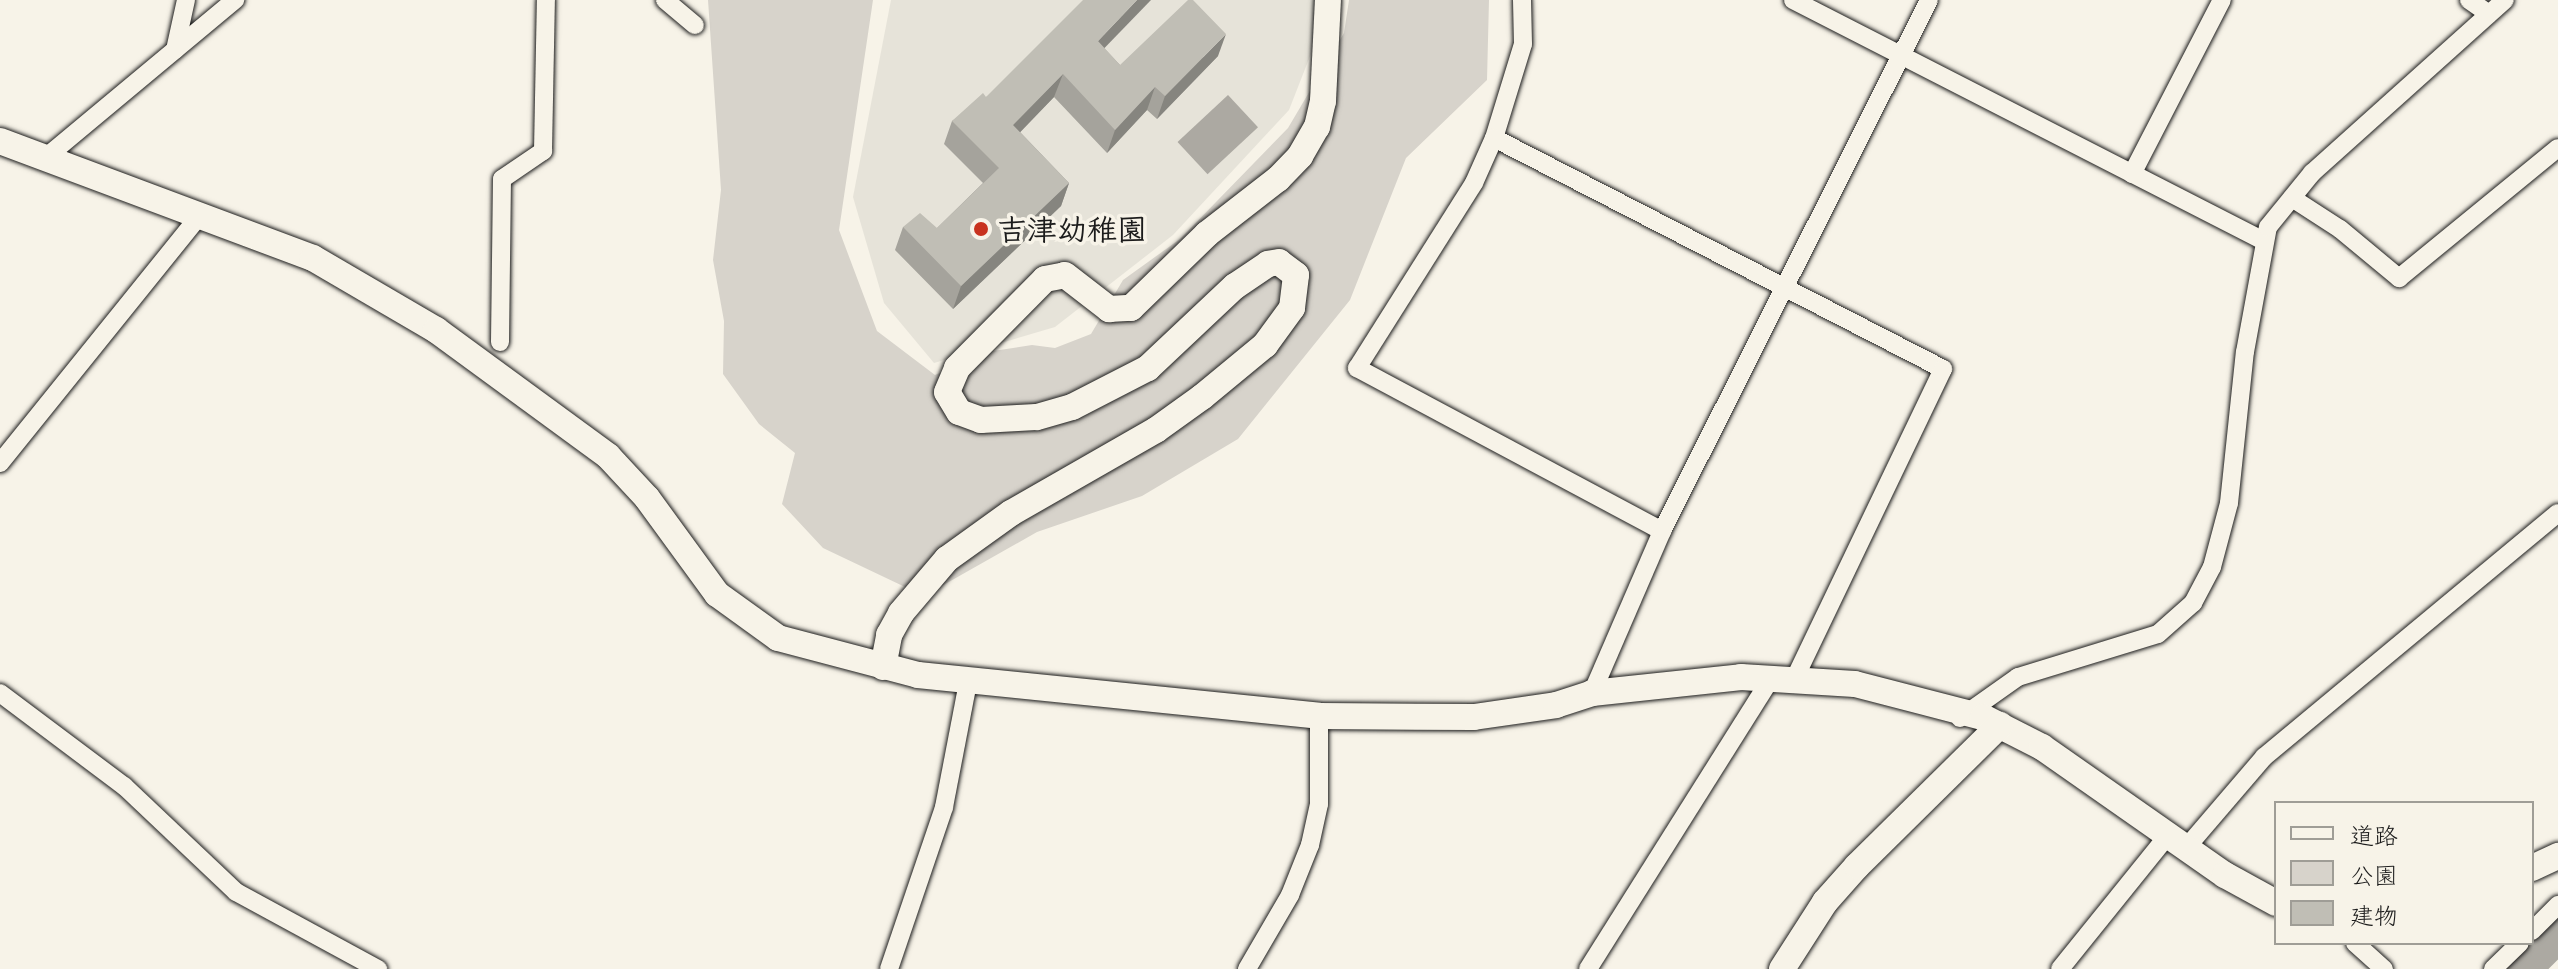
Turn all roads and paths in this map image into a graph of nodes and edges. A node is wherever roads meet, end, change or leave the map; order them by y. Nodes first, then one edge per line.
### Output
1 (186, 0) edge
2 (235, 0) edge
3 (546, 0) edge
4 (665, 0) edge
5 (1328, 0) edge
6 (1522, 0) edge
7 (1793, 0) edge
8 (1929, 0) edge
9 (2222, 0) edge
10 (2469, 0) edge
11 (2505, 0) edge
12 (2489, 14) junction
13 (695, 25) dead end
14 (175, 50) junction
15 (1900, 56) junction
16 (1494, 138) junction
17 (0, 141) edge
18 (2558, 148) edge
19 (44, 159) junction
20 (2132, 174) junction
21 (2292, 198) junction
22 (201, 214) junction
23 (2264, 241) junction
24 (1783, 290) junction
25 (500, 342) dead end
26 (0, 463) edge
27 (2558, 513) edge
28 (1662, 531) junction
29 (883, 667) junction
30 (1784, 678) junction
31 (968, 682) junction
32 (1592, 693) junction
33 (0, 694) edge
34 (1319, 716) junction
35 (1962, 716) junction
36 (2000, 725) junction
37 (2177, 842) junction
38 (2558, 856) edge
39 (2534, 867) edge
40 (2274, 902) edge
41 (2558, 905) edge
42 (2534, 929) edge
43 (2357, 945) edge
44 (2518, 945) edge
45 (378, 969) edge
46 (889, 969) edge
47 (1247, 969) edge
48 (1588, 969) edge
49 (1782, 969) edge
50 (2060, 969) edge
51 (2384, 969) edge
52 (2493, 969) edge

1 - 14 street
2 - 14 street
3 - 25 street
4 - 13 street
5 - 29 street
6 - 16 street
7 - 15 street
8 - 15 street
9 - 20 street
10 - 12 street
11 - 12 street
12 - 21 street
14 - 19 street
15 - 20 street
15 - 24 street
16 - 24 street
16 - 28 street
17 - 19 street
18 - 21 street
19 - 22 street
20 - 23 street
21 - 23 street
22 - 26 street
22 - 29 street
23 - 35 street
24 - 28 street
24 - 30 street
27 - 37 street
28 - 32 street
29 - 31 street
30 - 32 street
30 - 35 street
30 - 48 street
31 - 34 street
31 - 46 street
32 - 34 street
33 - 45 street
34 - 47 street
35 - 36 street
36 - 37 street
36 - 49 street
37 - 40 street
37 - 50 street
38 - 39 street
41 - 42 street
43 - 51 street
44 - 52 street

